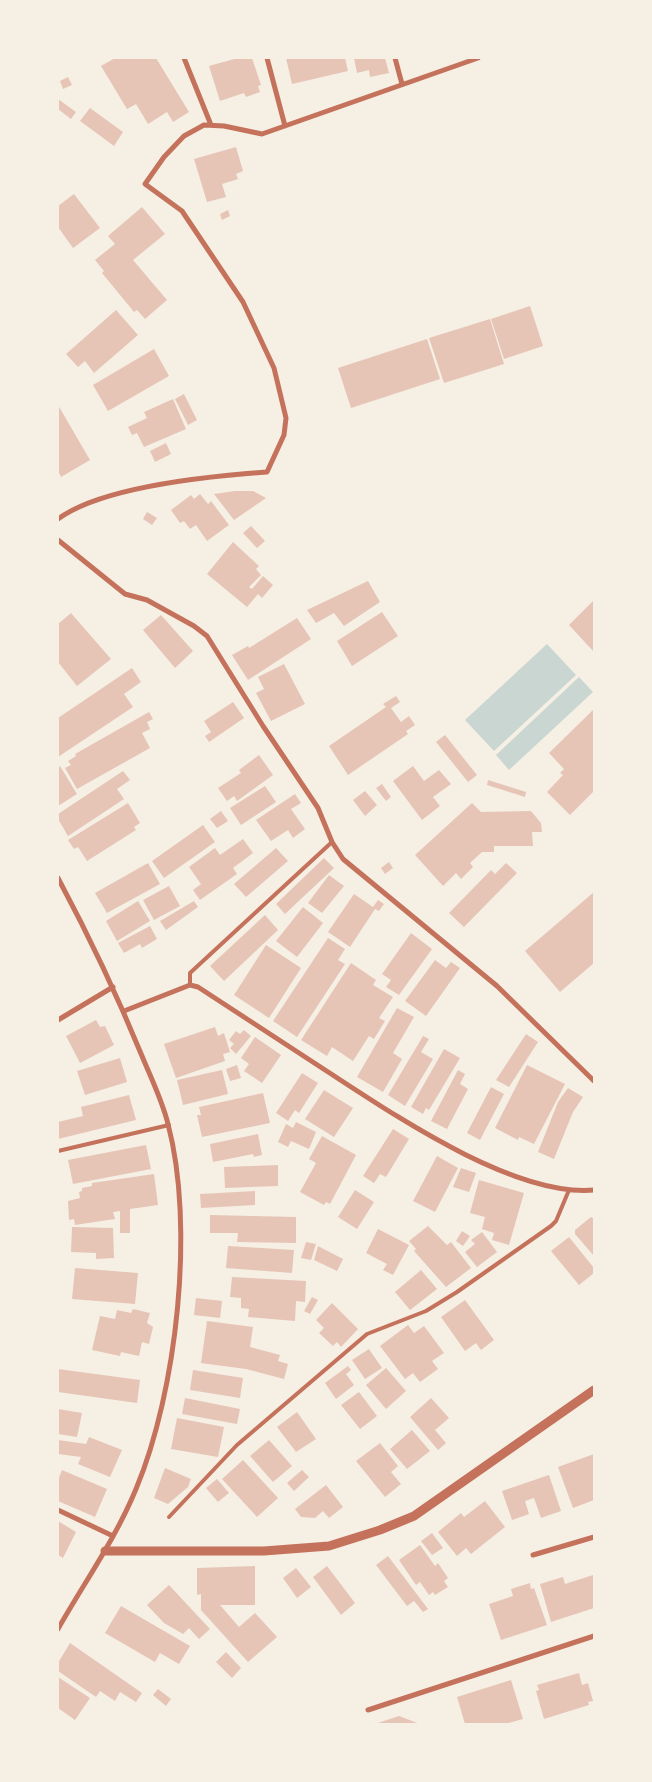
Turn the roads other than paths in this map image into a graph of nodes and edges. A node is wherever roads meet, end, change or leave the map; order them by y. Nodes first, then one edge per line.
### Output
1 (184, 58) edge
2 (267, 58) edge
3 (395, 58) edge
4 (478, 58) edge
5 (402, 84) junction
6 (211, 125) junction
7 (285, 126) junction
8 (58, 519) edge
9 (58, 540) edge
10 (332, 842) junction
11 (58, 878) edge
12 (190, 985) junction
13 (113, 986) junction
14 (124, 1011) junction
15 (58, 1020) edge
16 (594, 1080) edge
17 (168, 1125) junction
18 (58, 1151) edge
19 (569, 1190) junction
20 (594, 1190) edge
21 (594, 1390) edge
22 (58, 1510) edge
23 (168, 1517) dead end
24 (113, 1536) junction
25 (594, 1537) edge
26 (105, 1551) junction
27 (533, 1555) dead end
28 (58, 1629) edge
29 (594, 1636) edge
30 (368, 1710) dead end

1 - 6 street
2 - 7 street
3 - 5 street
4 - 5 street
5 - 7 street
6 - 7 street
6 - 8 street
9 - 10 street
10 - 12 lane
10 - 16 street
11 - 13 street
12 - 14 street
12 - 19 street
13 - 14 street
13 - 15 street
14 - 17 street
17 - 18 lane
17 - 24 street
19 - 20 street
19 - 23 lane
21 - 26 street
22 - 24 street
24 - 26 street
25 - 27 street
26 - 28 street
29 - 30 street

